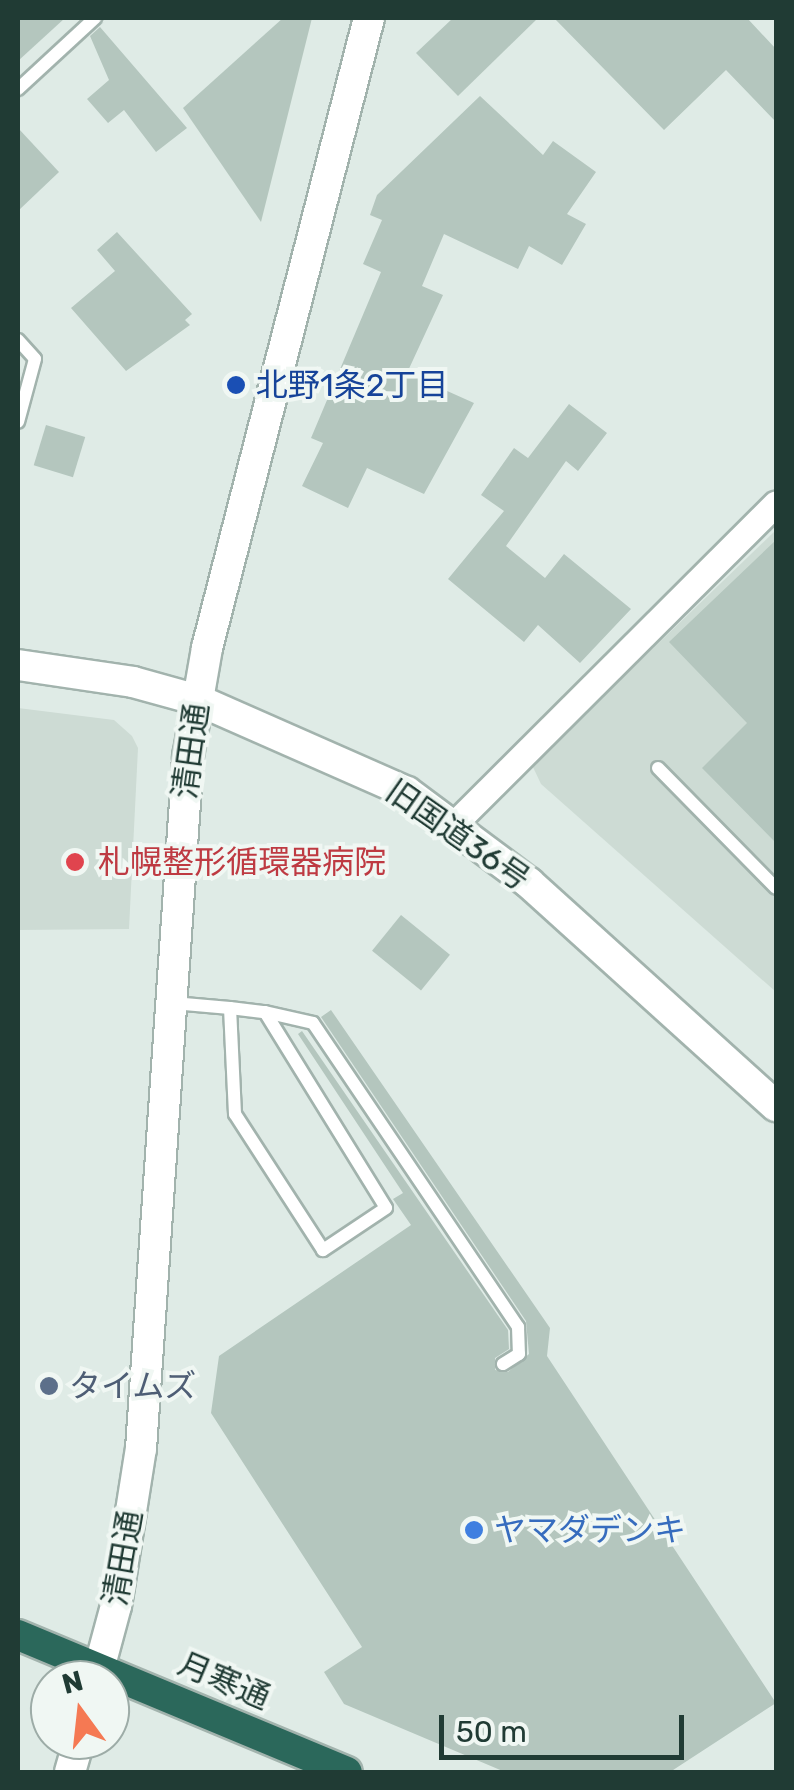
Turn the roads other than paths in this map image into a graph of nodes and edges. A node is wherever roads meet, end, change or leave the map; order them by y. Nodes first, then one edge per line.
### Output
1 (94, 18) edge
2 (369, 18) edge
3 (18, 89) edge
4 (18, 340) edge
5 (18, 422) edge
6 (776, 503) edge
7 (18, 665) edge
8 (198, 700) junction
9 (658, 768) dead end
10 (452, 826) junction
11 (776, 888) edge
12 (171, 1002) junction
13 (230, 1008) junction
14 (266, 1012) junction
15 (776, 1106) edge
16 (504, 1364) dead end
17 (18, 1635) edge
18 (69, 1660) edge
19 (100, 1660) edge
20 (130, 1687) edge
21 (346, 1772) edge

1 - 3 lane
2 - 8 street, 清田通
4 - 5 lane
6 - 10 street
7 - 8 street, 旧国道36号
8 - 10 street, 旧国道36号
8 - 12 street, 清田通
9 - 11 lane
10 - 15 street, 旧国道36号
12 - 13 lane
12 - 19 street, 清田通
13 - 14 lane
13 - 14 lane
14 - 16 lane
17 - 18 highway, 月寒通
20 - 21 highway, 月寒通

